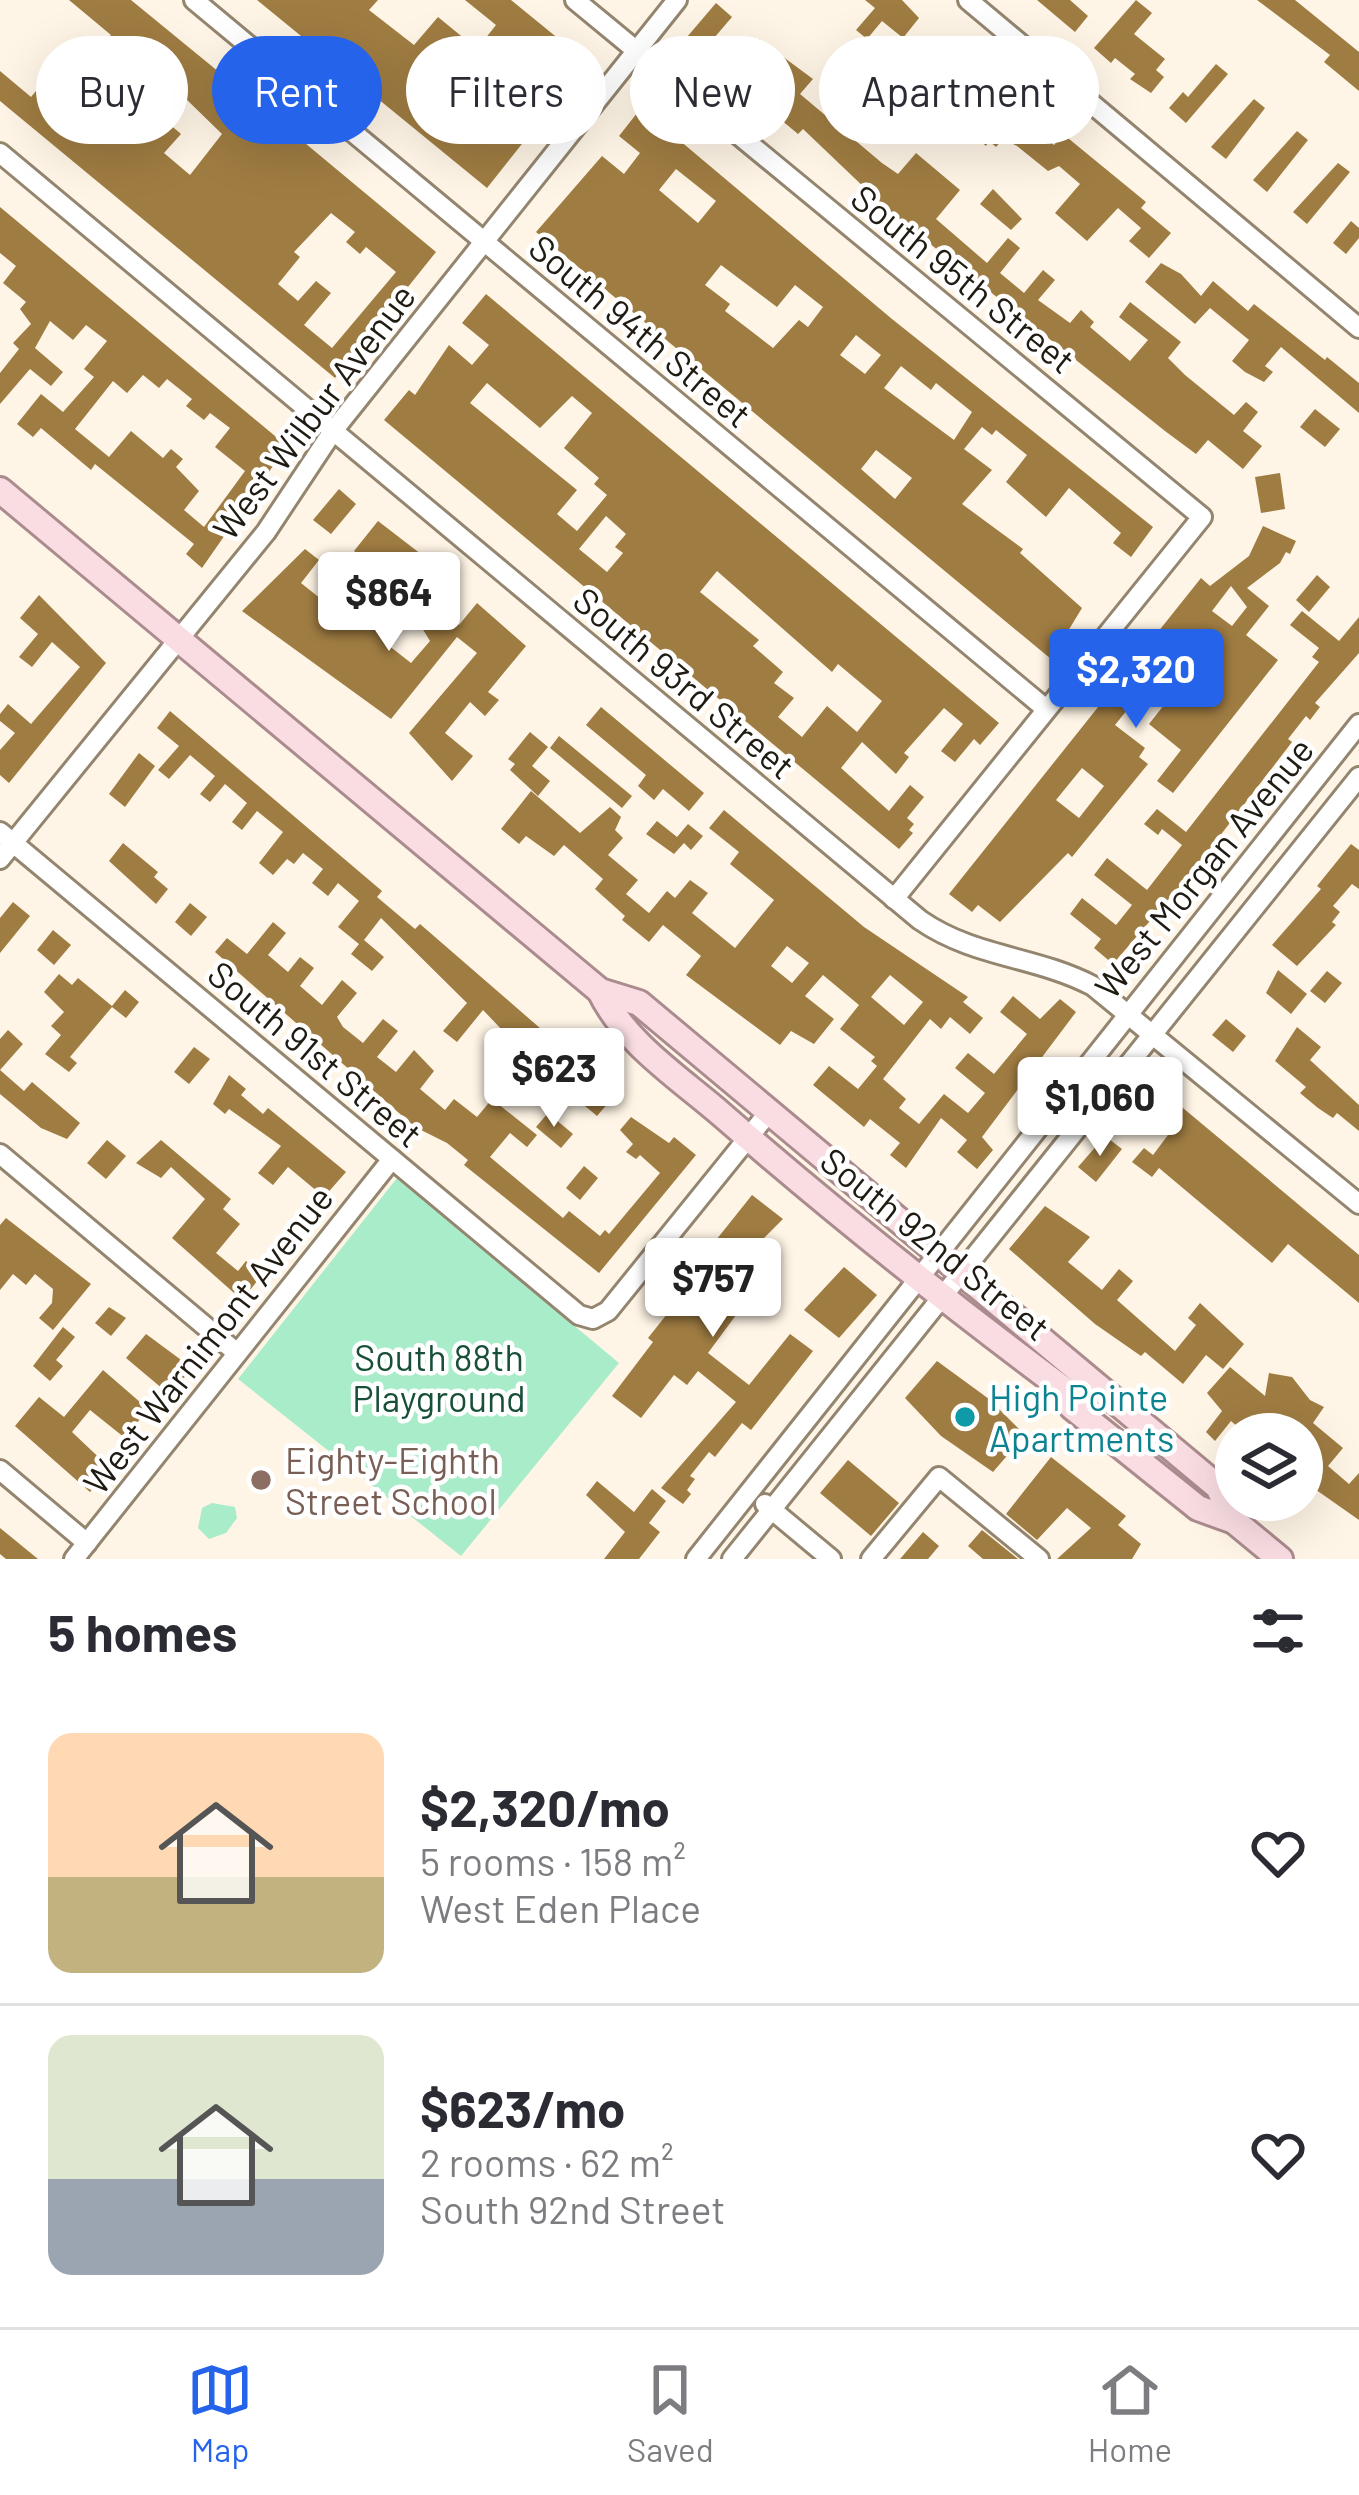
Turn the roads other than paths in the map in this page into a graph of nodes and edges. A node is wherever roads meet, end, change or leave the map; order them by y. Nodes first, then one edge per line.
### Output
1 (194, 0) edge
2 (574, 0) edge
3 (676, 0) edge
4 (968, 0) edge
5 (648, 36) edge
6 (630, 46) edge
7 (630, 58) edge
8 (749, 144) edge
9 (0, 153) edge
10 (483, 242) junction
11 (1359, 328) edge
12 (333, 431) junction
13 (0, 490) edge
14 (178, 639) junction
15 (1046, 709) junction
16 (1359, 724) edge
17 (1330, 760) junction
18 (1358, 780) edge
19 (6, 837) edge
20 (0, 859) edge
21 (894, 899) junction
22 (600, 991) junction
23 (1128, 1013) junction
24 (1151, 1030) junction
25 (770, 1112) junction
26 (748, 1138) junction
27 (0, 1154) edge
28 (392, 1160) junction
29 (1010, 1163) junction
30 (1031, 1180) junction
31 (1359, 1204) edge
32 (939, 1254) junction
33 (960, 1271) junction
34 (918, 1280) junction
35 (939, 1297) junction
36 (238, 1353) junction
37 (853, 1360) junction
38 (874, 1377) junction
39 (0, 1470) edge
40 (1215, 1484) edge
41 (749, 1492) junction
42 (772, 1509) junction
43 (1215, 1514) edge
44 (1235, 1521) edge
45 (81, 1551) edge
46 (696, 1559) edge
47 (732, 1559) edge
48 (831, 1559) edge
49 (871, 1559) edge
50 (1039, 1559) edge
51 (1280, 1559) edge

1 - 10 street, South 94th Street
2 - 6 street, South 95th Street
3 - 5 street, West Wilbur Avenue
4 - 11 street
7 - 10 street, West Wilbur Avenue
8 - 15 street, South 95th Street
9 - 12 street, South 93rd Street
10 - 12 street, West Wilbur Avenue
10 - 15 street, South 94th Street
12 - 14 street, West Wilbur Avenue
12 - 21 street, South 93rd Street
13 - 14 main road, South 92nd Street
14 - 19 street, West Wilbur Avenue
14 - 22 main road, South 92nd Street
15 - 21 street
16 - 17 street, West Morgan Avenue
17 - 18 street
17 - 23 street, West Morgan Avenue
18 - 24 street, West Morgan Avenue
19 - 20 street, West Wilbur Avenue
19 - 28 street, South 91st Street
21 - 23 street, South 93rd Street
22 - 25 main road, South 92nd Street
22 - 26 main road, South 92nd Street
23 - 24 street, South 93rd Street
23 - 29 street, West Morgan Avenue
24 - 30 street, West Morgan Avenue
24 - 31 street, South 93rd Street
25 - 26 street
25 - 32 main road, South 92nd Street
26 - 28 street, South 91st Street
26 - 34 main road, South 92nd Street
27 - 36 street
28 - 36 street, West Warnimont Avenue
29 - 30 street
29 - 32 street, West Morgan Avenue
30 - 33 street, West Morgan Avenue
32 - 33 main road, South 92nd Street
32 - 34 street, West Morgan Avenue
33 - 35 street, West Morgan Avenue
33 - 40 main road, South 92nd Street
34 - 35 main road, South 92nd Street
34 - 37 street, West Morgan Avenue
35 - 38 street, West Morgan Avenue
35 - 43 main road, South 92nd Street
36 - 45 street, West Warnimont Avenue
37 - 38 street
37 - 41 street, West Morgan Avenue
38 - 42 street, West Morgan Avenue
39 - 45 street
41 - 42 street
41 - 46 street, West Morgan Avenue
42 - 47 street, West Morgan Avenue
42 - 48 street
44 - 51 main road, South 92nd Street
49 - 50 street

